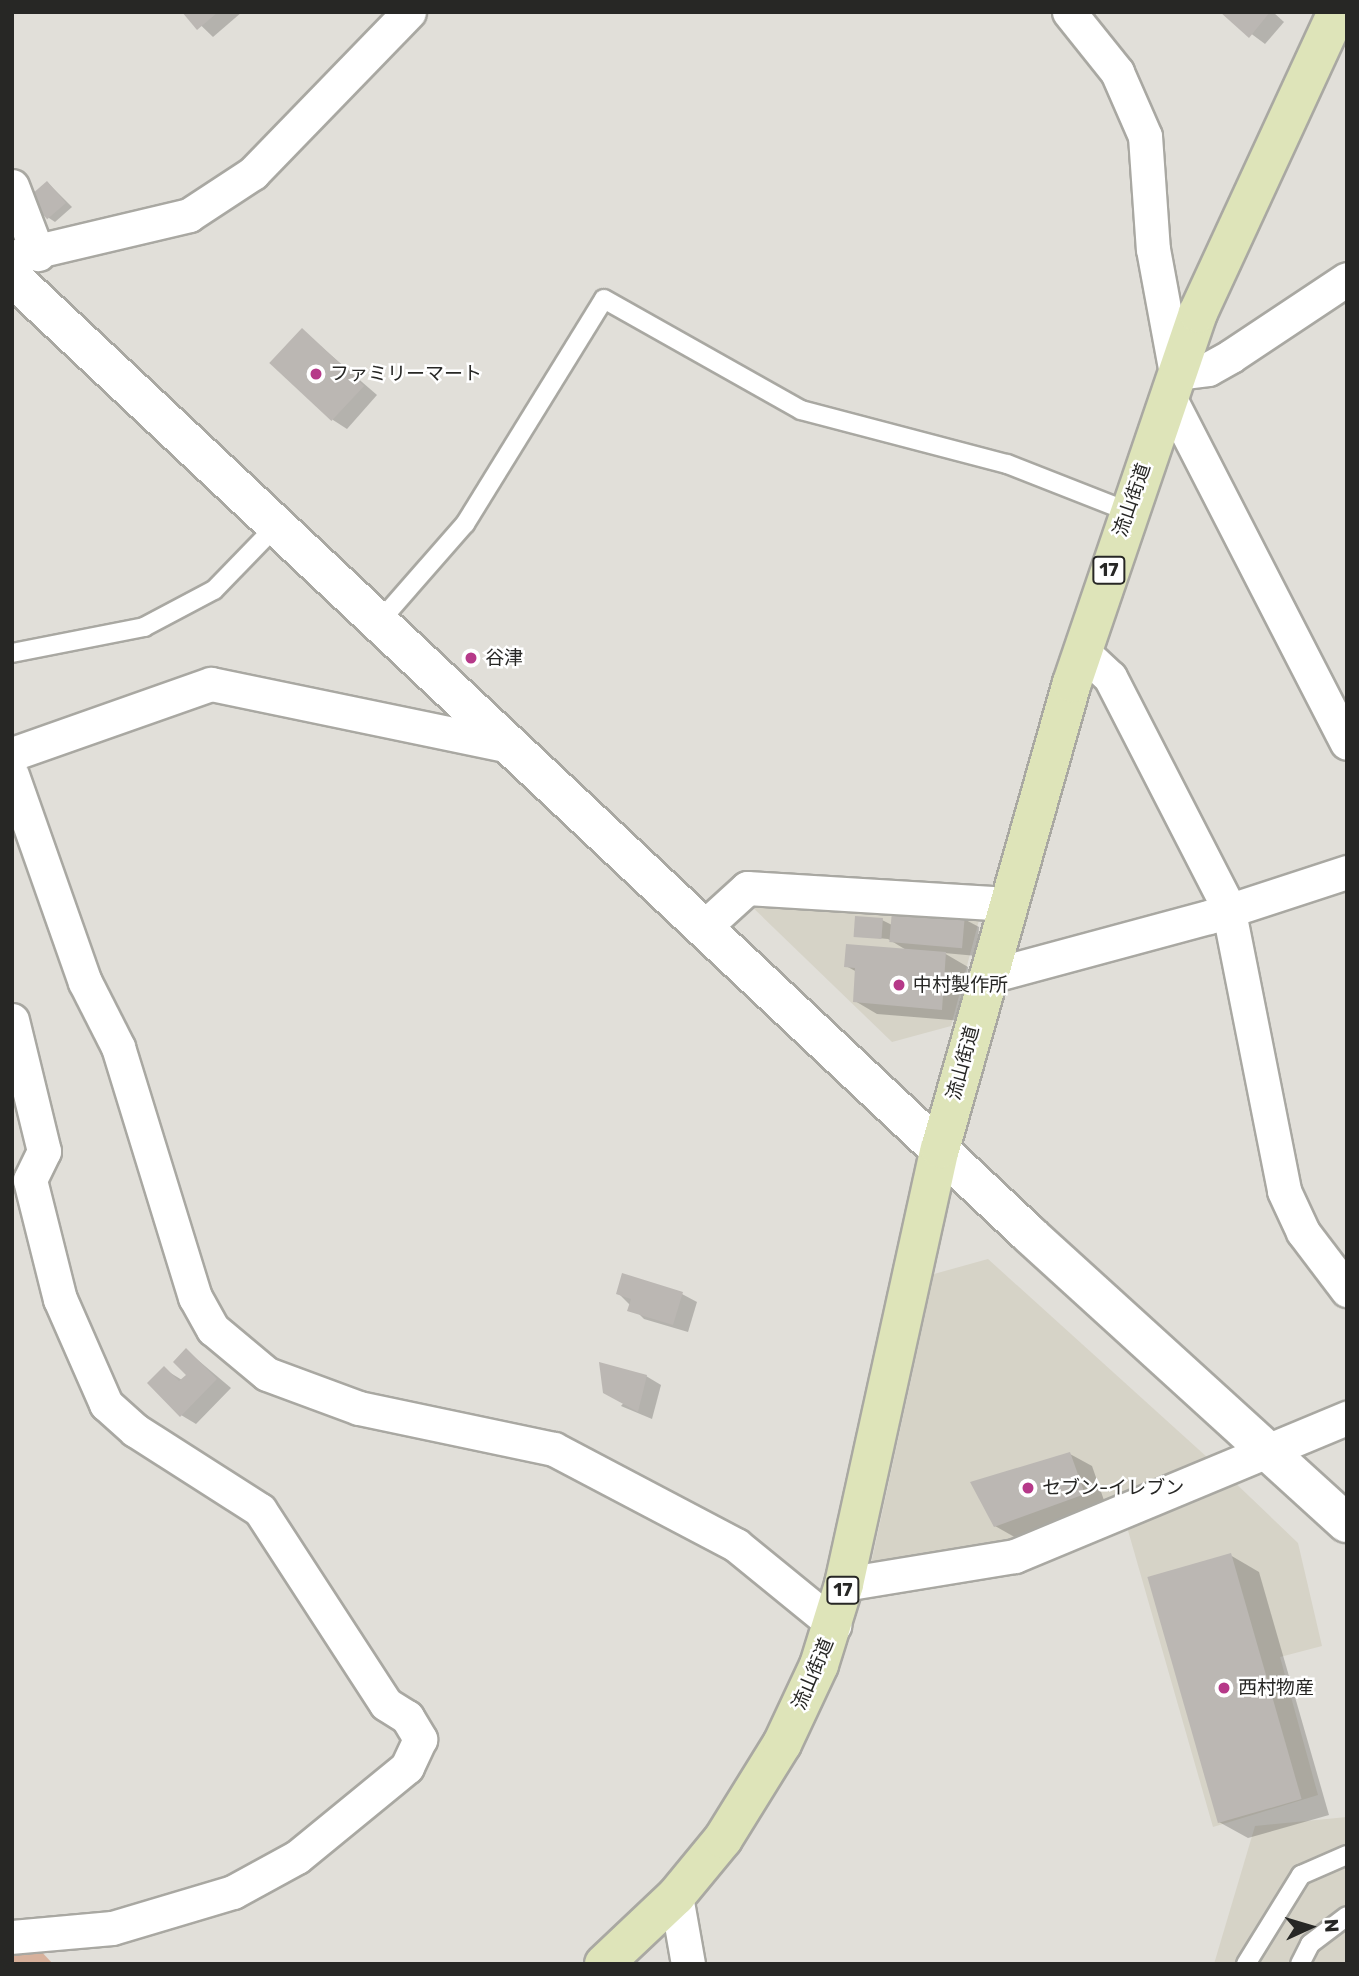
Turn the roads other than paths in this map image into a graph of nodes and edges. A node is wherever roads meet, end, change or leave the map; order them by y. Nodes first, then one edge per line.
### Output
1 (409, 12) edge
2 (1069, 12) edge
3 (1337, 12) edge
4 (12, 186) edge
5 (21, 263) edge
6 (1347, 279) edge
7 (1172, 384) junction
8 (1127, 512) junction
9 (277, 524) junction
10 (380, 621) junction
11 (1083, 652) junction
12 (12, 653) edge
13 (1347, 743) edge
14 (514, 747) junction
15 (12, 754) edge
16 (12, 775) edge
17 (1347, 872) edge
18 (1006, 904) junction
19 (1228, 907) junction
20 (702, 929) junction
21 (985, 977) junction
22 (12, 1020) edge
23 (940, 1149) junction
24 (1347, 1290) edge
25 (1347, 1418) edge
26 (1267, 1447) junction
27 (1347, 1523) edge
28 (844, 1584) junction
29 (834, 1625) junction
30 (1347, 1854) edge
31 (676, 1896) junction
32 (1347, 1916) edge
33 (12, 1937) edge
34 (604, 1964) edge
35 (688, 1964) edge
36 (1246, 1964) edge
37 (1301, 1964) edge

1 - 5 street
2 - 7 street
3 - 7 main road, 流山街道 / 17
4 - 5 street
5 - 9 street
6 - 7 street
7 - 8 main road, 流山街道 / 17
7 - 13 street
8 - 10 lane
8 - 11 main road, 流山街道 / 17
9 - 10 street
9 - 12 lane
10 - 14 street
11 - 18 main road, 流山街道 / 17
11 - 19 street
14 - 15 street
14 - 20 street
16 - 29 street
17 - 19 street
18 - 20 street
18 - 21 main road, 流山街道 / 17
19 - 21 street
19 - 24 street
20 - 23 street
21 - 23 main road, 流山街道 / 17
22 - 33 street
23 - 26 street
23 - 28 main road, 流山街道 / 17
25 - 26 street
26 - 27 street
26 - 28 street
28 - 29 main road, 流山街道 / 17
29 - 31 main road, 流山街道 / 17
30 - 36 lane
31 - 34 main road, 流山街道 / 17
31 - 35 street
32 - 37 lane

